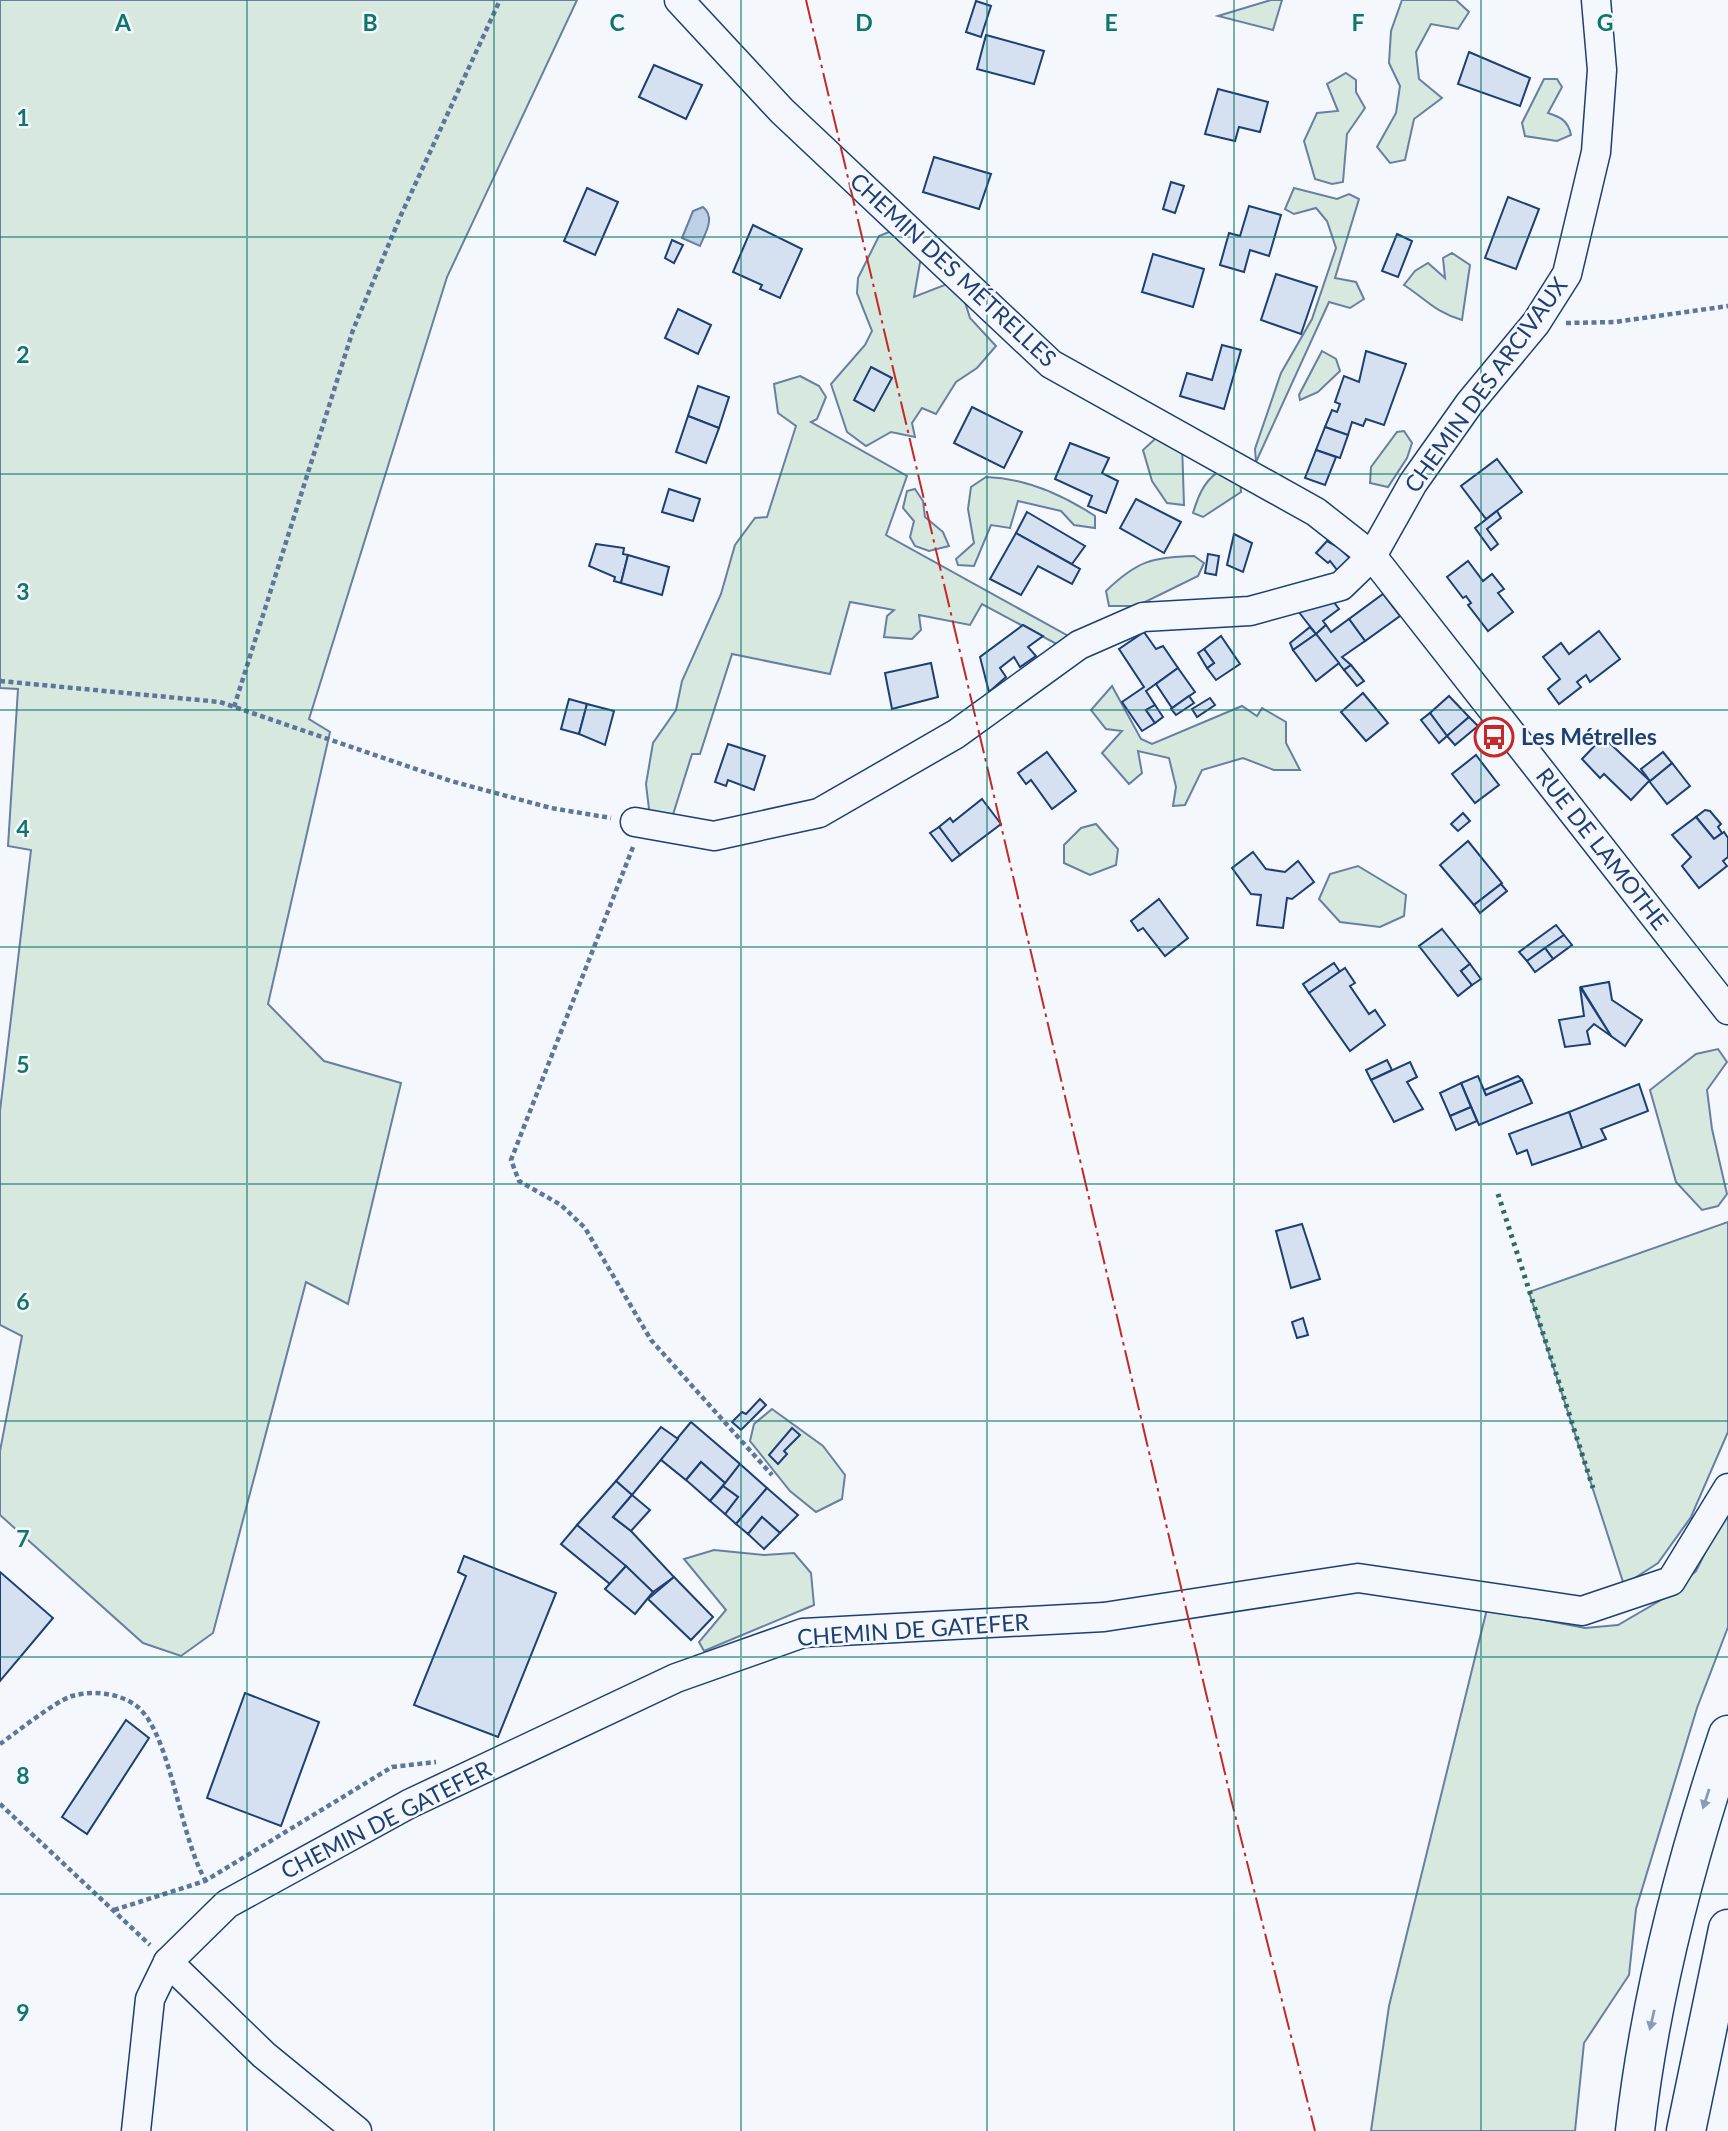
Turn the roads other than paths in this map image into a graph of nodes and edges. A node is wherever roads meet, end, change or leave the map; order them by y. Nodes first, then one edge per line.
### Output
1 (679, 0) edge
2 (1596, 0) edge
3 (1372, 556) junction
4 (635, 822) road end
5 (1728, 1010) edge
6 (1728, 1489) edge
7 (1728, 1735) edge
8 (1728, 1929) edge
9 (168, 1962) junction
10 (136, 2131) edge
11 (357, 2131) edge
12 (1635, 2131) edge
13 (1686, 2131) edge

1 - 3 street, CHEMIN DES MÉTRELLES
2 - 3 street, CHEMIN DES ARCIVAUX
3 - 4 street, CHEMIN DES ARCIVAUX
3 - 5 street, RUE DE LAMOTHE
6 - 9 street, CHEMIN DE GATEFER
7 -> 12 highway
8 - 13 highway
9 - 10 street, CHEMIN DE GATEFER
9 - 11 street

